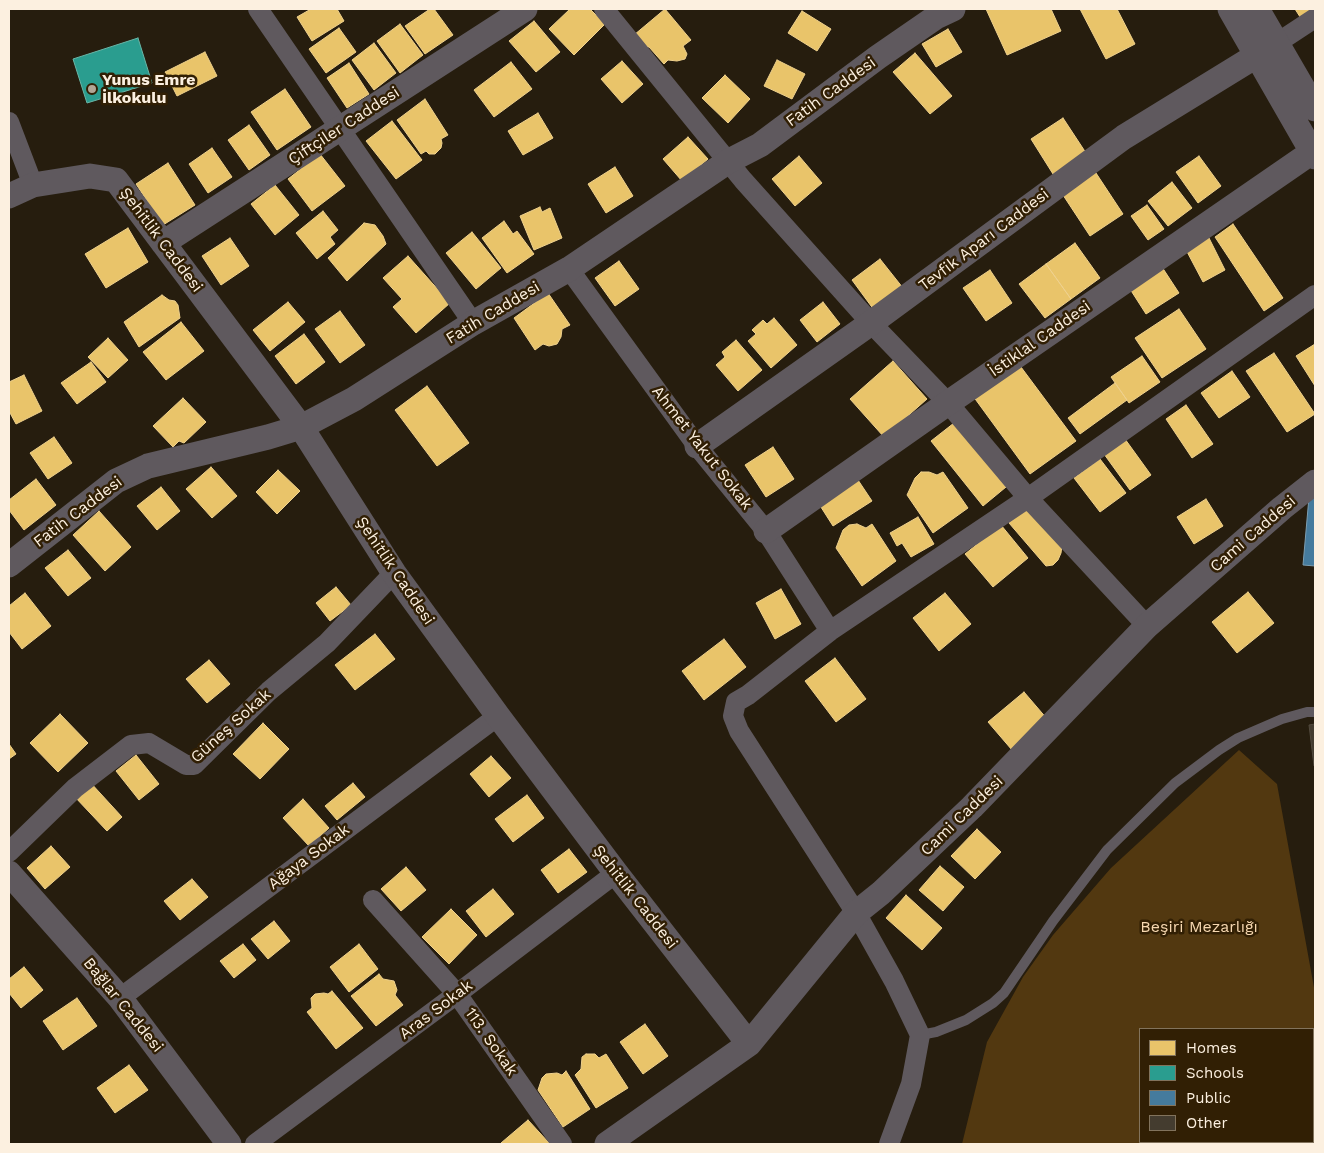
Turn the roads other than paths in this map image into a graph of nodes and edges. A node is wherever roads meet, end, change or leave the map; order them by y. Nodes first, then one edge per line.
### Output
1 (258, 9) edge
2 (525, 9) edge
3 (605, 9) edge
4 (1230, 9) edge
5 (1257, 9) edge
6 (938, 12) edge
7 (1315, 18) edge
8 (1267, 49) junction
9 (1315, 109) edge
10 (9, 122) edge
11 (340, 129) junction
12 (1314, 153) edge
13 (729, 161) junction
14 (33, 185) junction
15 (9, 196) edge
16 (163, 243) junction
17 (569, 269) junction
18 (1315, 295) edge
19 (473, 324) junction
20 (871, 324) junction
21 (948, 403) junction
22 (301, 427) junction
23 (697, 446) junction
24 (1315, 482) edge
25 (1028, 498) junction
26 (766, 531) junction
27 (9, 565) edge
28 (394, 573) junction
29 (1147, 626) junction
30 (830, 631) junction
31 (1315, 712) edge
32 (498, 716) junction
33 (9, 852) edge
34 (9, 873) edge
35 (616, 873) junction
36 (373, 900) dead end
37 (856, 913) junction
38 (457, 994) junction
39 (120, 998) junction
40 (920, 1035) junction
41 (749, 1044) junction
42 (229, 1144) edge
43 (255, 1144) edge
44 (562, 1144) edge
45 (607, 1144) edge
46 (889, 1144) edge

1 - 11 street
2 - 11 street, Çiftçiler Caddesi
3 - 13 street
4 - 8 street
5 - 8 street
6 - 13 street, Fatih Caddesi
7 - 8 street
8 - 9 street
8 - 12 street
8 - 20 street, Tevfik Aparı Caddesi
10 - 14 street
11 - 16 street, Çiftçiler Caddesi
11 - 19 street
12 - 21 street, İstiklal Caddesi
13 - 17 street, Fatih Caddesi
13 - 20 street
14 - 15 street, Şehitlik Caddesi
14 - 16 street, Şehitlik Caddesi
16 - 22 street, Şehitlik Caddesi
17 - 19 street, Fatih Caddesi
17 - 23 street, Ahmet Yakut Sokak
18 - 25 street
19 - 22 street, Fatih Caddesi
20 - 21 street
20 - 23 street, Tevfik Aparı Caddesi
21 - 25 street
21 - 26 street, İstiklal Caddesi
22 - 27 street, Fatih Caddesi
22 - 28 street, Şehitlik Caddesi
23 - 26 street, Ahmet Yakut Sokak
24 - 29 street, Cami Caddesi
25 - 29 street
25 - 30 street
26 - 30 street, Ahmet Yakut Sokak
28 - 32 street, Şehitlik Caddesi
28 - 33 street, Güneş Sokak
29 - 37 street, Cami Caddesi
30 - 37 street
31 - 40 lane
32 - 35 street, Şehitlik Caddesi
32 - 39 street, Ağaya Sokak
34 - 39 street, Bağlar Caddesi
35 - 38 street, Aras Sokak
35 - 41 street, Şehitlik Caddesi
36 - 38 street, 113. Sokak
37 - 40 street
37 - 41 street, Cami Caddesi
38 - 43 street, Aras Sokak
38 - 44 street, 113. Sokak
39 - 42 street, Bağlar Caddesi
40 - 46 street
41 - 45 street, Cami Caddesi

